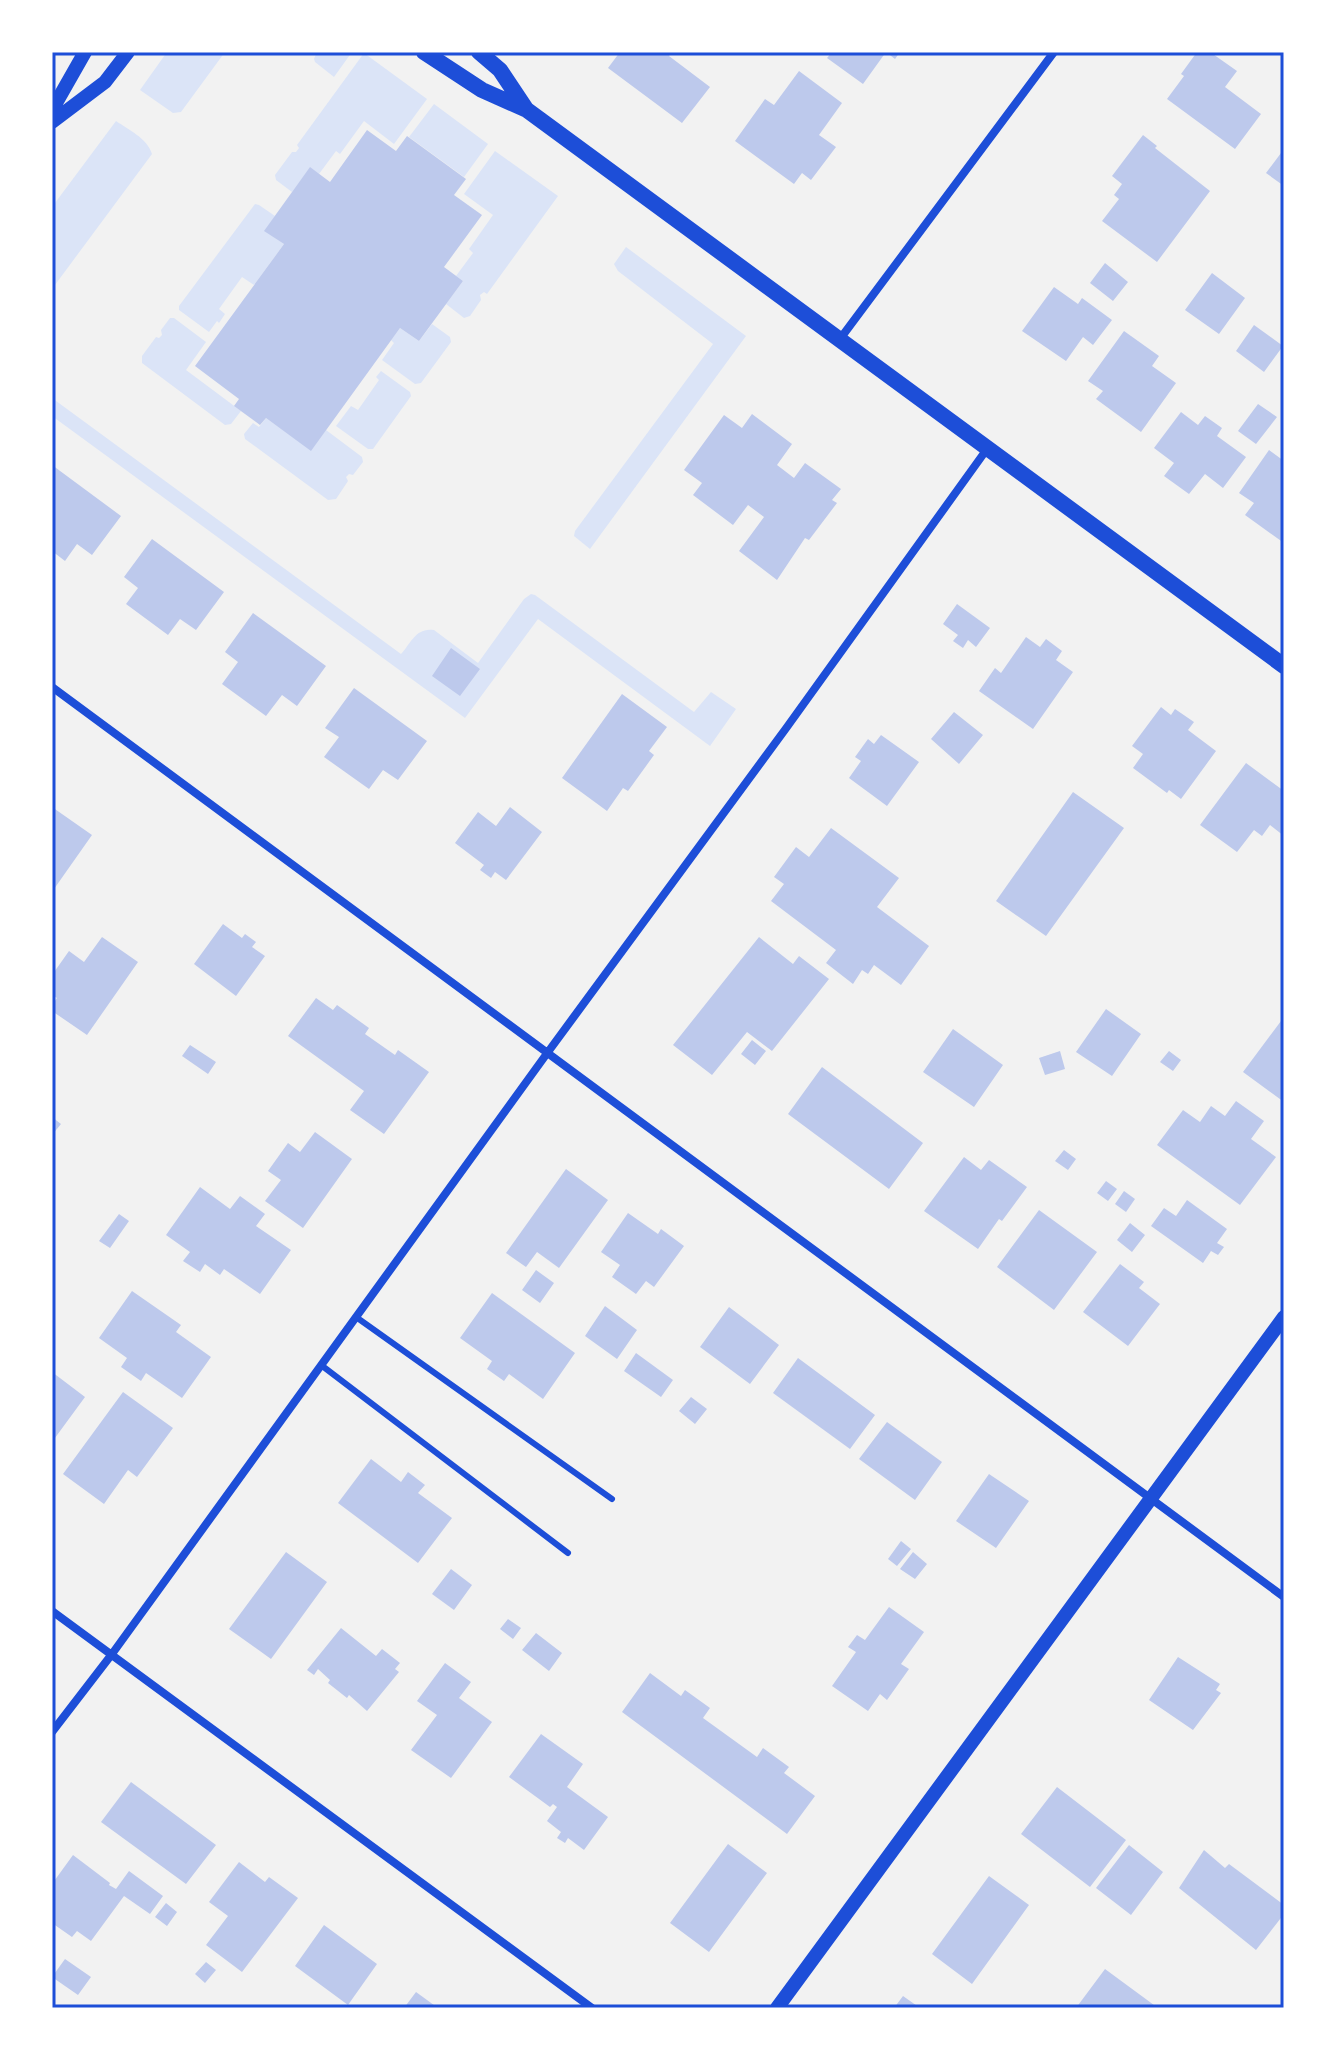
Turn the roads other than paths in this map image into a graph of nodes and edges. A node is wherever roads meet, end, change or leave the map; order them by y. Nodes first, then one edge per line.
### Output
1 (85, 52) edge
2 (128, 52) edge
3 (424, 52) edge
4 (479, 52) edge
5 (1054, 52) edge
6 (52, 110) edge
7 (527, 110) junction
8 (52, 122) edge
9 (840, 339) junction
10 (988, 448) junction
11 (1284, 666) edge
12 (52, 687) edge
13 (548, 1052) junction
14 (356, 1317) junction
15 (1284, 1317) edge
16 (321, 1365) junction
17 (612, 1499) dead end
18 (1150, 1499) junction
19 (568, 1553) dead end
20 (1284, 1597) edge
21 (52, 1611) edge
22 (112, 1654) junction
23 (52, 1732) edge
24 (592, 2008) edge
25 (777, 2008) edge

1 - 6 street
2 - 8 street
3 - 7 main road
4 - 7 main road
5 - 9 street
7 - 9 main road
9 - 10 main road
10 - 11 main road
10 - 13 street
12 - 13 street
13 - 14 street
13 - 18 street
14 - 16 street
14 - 17 lane
15 - 18 street
16 - 19 lane
16 - 22 street
18 - 20 street
18 - 25 street
21 - 22 street
22 - 23 street
22 - 24 street

